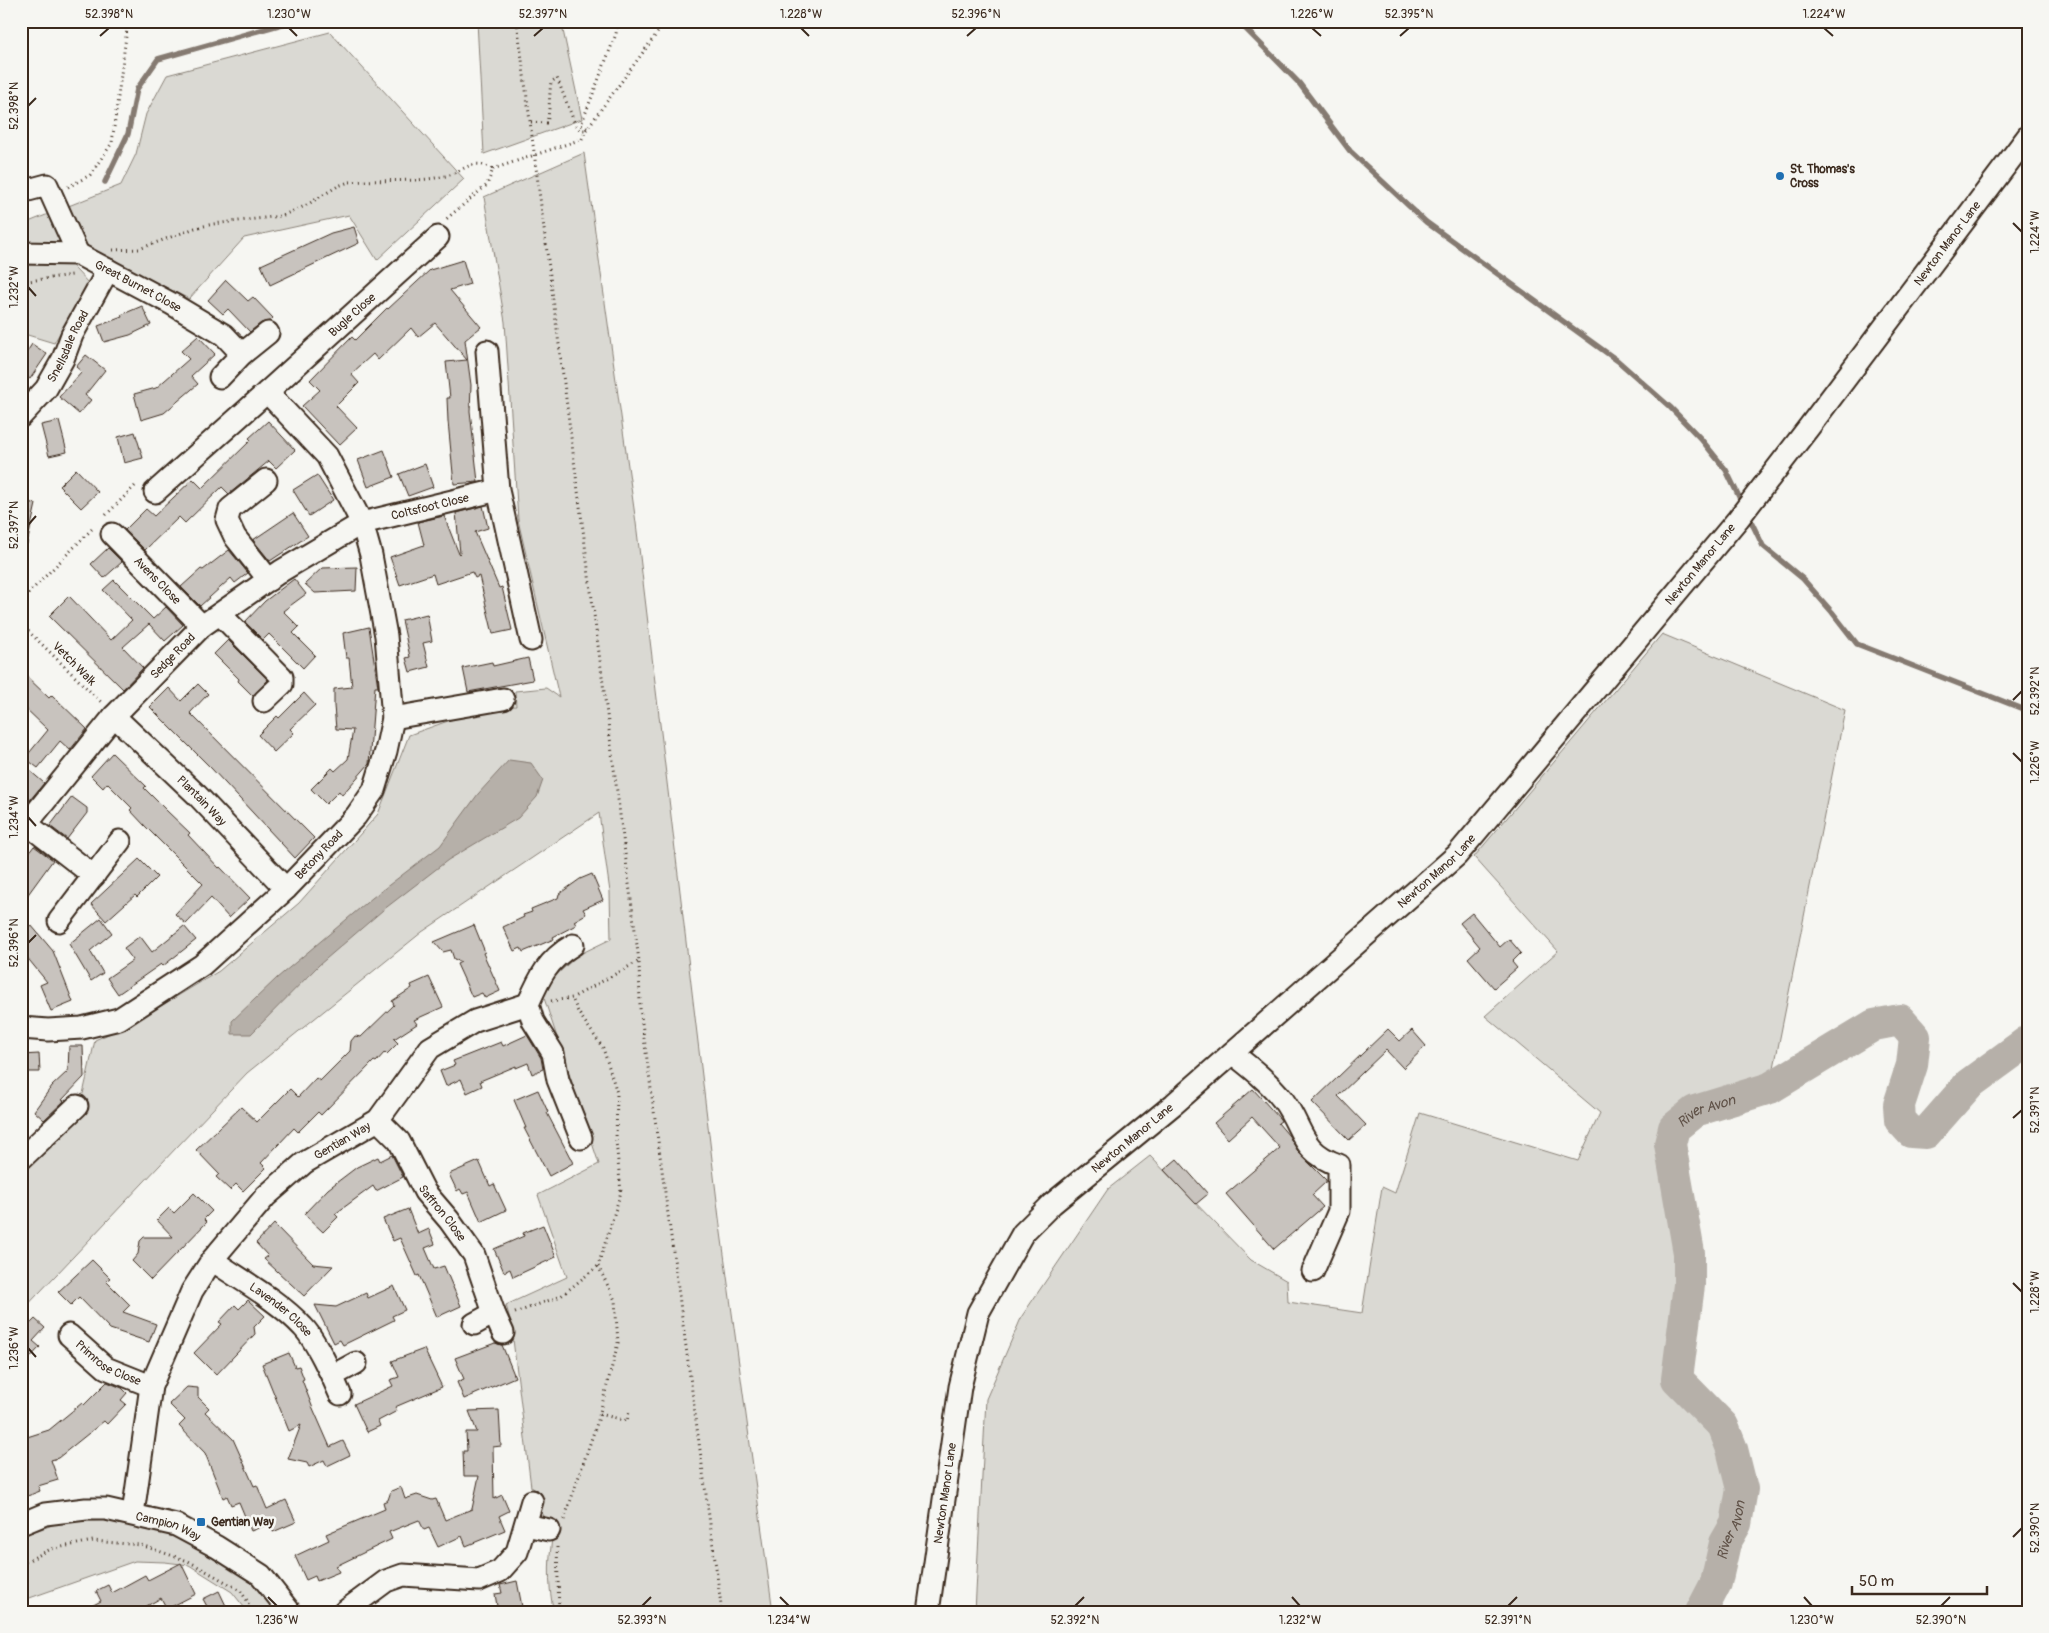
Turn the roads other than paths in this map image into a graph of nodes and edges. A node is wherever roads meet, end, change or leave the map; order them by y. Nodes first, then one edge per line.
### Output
1 (2028, 136) edge
2 (21, 192) edge
3 (438, 237) dead end
4 (21, 253) edge
5 (94, 263) junction
6 (268, 333) dead end
7 (487, 351) dead end
8 (242, 354) junction
9 (220, 377) dead end
10 (267, 392) junction
11 (21, 416) edge
12 (266, 480) dead end
13 (498, 490) junction
14 (156, 492) dead end
15 (362, 523) junction
16 (112, 534) dead end
17 (269, 580) junction
18 (220, 614) junction
19 (202, 626) junction
20 (530, 640) dead end
21 (503, 699) dead end
22 (264, 702) dead end
23 (114, 716) junction
24 (393, 718) junction
25 (24, 827) edge
26 (120, 841) dead end
27 (94, 876) junction
28 (286, 890) junction
29 (59, 921) dead end
30 (573, 945) dead end
31 (528, 1004) junction
32 (21, 1028) edge
33 (1232, 1053) junction
34 (77, 1106) dead end
35 (378, 1120) junction
36 (581, 1138) dead end
37 (21, 1159) edge
38 (212, 1260) junction
39 (1313, 1271) dead end
40 (474, 1324) dead end
41 (69, 1335) dead end
42 (356, 1364) dead end
43 (151, 1386) junction
44 (532, 1501) dead end
45 (133, 1514) junction
46 (21, 1524) edge
47 (526, 1525) junction
48 (555, 1533) road end
49 (290, 1612) edge
50 (344, 1612) edge
51 (928, 1612) edge

1 - 33 street, Newton Manor Lane
2 - 5 street
3 - 10 street, Bugle Close
4 - 5 street, Great Burnet Close
5 - 8 street, Great Burnet Close
5 - 11 street, Snellsdale Road
6 - 8 street
7 - 13 street
8 - 9 street
10 - 14 street, Bugle Close
10 - 15 street
12 - 17 street
13 - 15 street, Coltsfoot Close
13 - 20 street
15 - 17 street, Sedge Road
15 - 24 street, Betony Road
16 - 19 street, Avens Close
17 - 18 street, Sedge Road
18 - 19 street, Sedge Road
18 - 22 street
19 - 23 street, Sedge Road
21 - 24 street
23 - 25 street, Sedge Road
23 - 28 street, Plantain Way
24 - 28 street, Betony Road
25 - 27 street
26 - 27 street
27 - 29 street
28 - 32 street, Betony Road
30 - 31 street
31 - 35 street, Gentian Way
31 - 36 street
33 - 39 street
33 - 51 street, Newton Manor Lane
34 - 37 street
35 - 38 street, Gentian Way
35 - 40 street, Saffron Close
38 - 42 street, Lavender Close
38 - 43 street, Gentian Way
41 - 43 street, Primrose Close
43 - 45 street, Gentian Way
44 - 47 street
45 - 46 street, Campion Way
45 - 49 street, Campion Way
47 - 48 street
47 - 50 street

